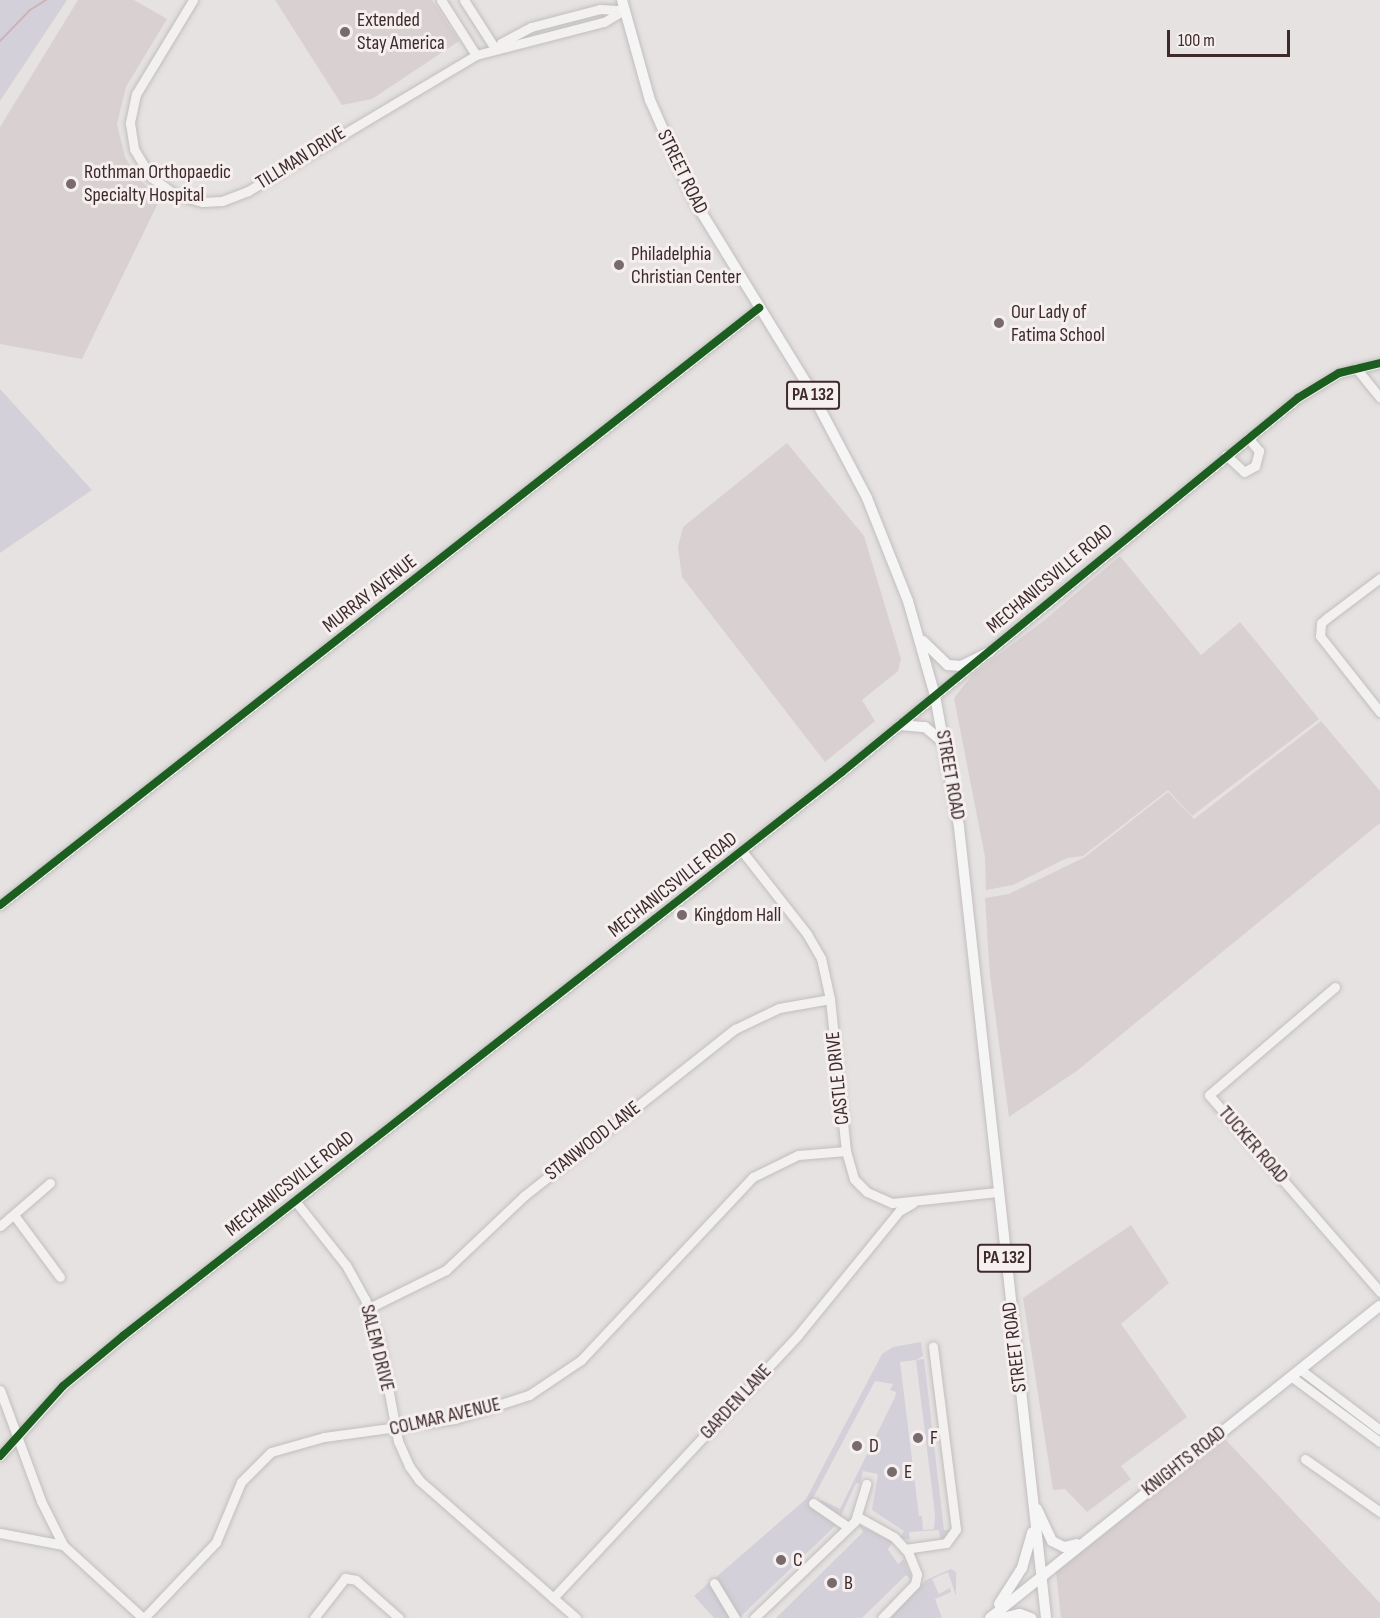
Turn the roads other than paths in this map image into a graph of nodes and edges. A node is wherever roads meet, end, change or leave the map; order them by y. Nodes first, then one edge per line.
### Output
1 (194, 0) edge
2 (441, 0) edge
3 (464, 0) edge
4 (623, 5) edge
5 (494, 47) junction
6 (476, 55) junction
7 (759, 308) junction
8 (1380, 363) edge
9 (1356, 368) junction
10 (1380, 398) edge
11 (1248, 438) junction
12 (1226, 455) junction
13 (1380, 578) edge
14 (918, 633) junction
15 (990, 652) junction
16 (935, 696) junction
17 (1380, 712) edge
18 (900, 724) junction
19 (946, 745) junction
20 (742, 851) junction
21 (0, 905) edge
22 (1335, 987) dead end
23 (830, 999) junction
24 (846, 1150) junction
25 (50, 1183) dead end
26 (997, 1192) junction
27 (296, 1202) junction
28 (913, 1203) junction
29 (14, 1215) junction
30 (0, 1226) edge
31 (60, 1276) dead end
32 (1380, 1293) edge
33 (1380, 1306) edge
34 (369, 1308) junction
35 (933, 1346) dead end
36 (1297, 1374) junction
37 (0, 1390) edge
38 (395, 1430) junction
39 (1380, 1430) edge
40 (17, 1435) junction
41 (1380, 1442) edge
42 (0, 1456) edge
43 (1305, 1459) dead end
44 (866, 1484) dead end
45 (1032, 1497) junction
46 (813, 1503) dead end
47 (1034, 1510) junction
48 (1380, 1512) edge
49 (858, 1517) junction
50 (848, 1527) junction
51 (0, 1533) edge
52 (1085, 1540) junction
53 (63, 1545) junction
54 (905, 1549) junction
55 (1041, 1575) junction
56 (714, 1583) dead end
57 (553, 1598) junction
58 (143, 1618) edge
59 (314, 1618) edge
60 (399, 1618) edge
61 (576, 1618) edge
62 (735, 1618) edge
63 (754, 1618) edge
64 (882, 1618) edge
65 (989, 1618) edge
66 (1002, 1618) edge
67 (1031, 1618) edge
68 (1046, 1618) edge

1 - 6 street, TILLMAN DRIVE
2 - 6 street
3 - 5 street
4 - 5 street, TILLMAN DRIVE
4 - 7 main road, STREET ROAD / PA 132
5 - 6 street, TILLMAN DRIVE
7 - 14 main road, STREET ROAD / PA 132
7 - 21 street, MURRAY AVENUE
8 - 9 street, MECHANICSVILLE ROAD
9 - 10 street
9 - 11 street, MECHANICSVILLE ROAD
11 - 12 street, MECHANICSVILLE ROAD
11 - 12 street
12 - 15 street, MECHANICSVILLE ROAD
13 - 17 street
14 - 15 main road
14 - 16 main road, STREET ROAD / PA 132
15 - 16 street, MECHANICSVILLE ROAD
16 - 18 street, MECHANICSVILLE ROAD
16 - 19 main road, STREET ROAD / PA 132
18 - 19 main road
18 - 20 street, MECHANICSVILLE ROAD
19 - 26 main road, STREET ROAD / PA 132
20 - 23 street, CASTLE DRIVE
20 - 27 street, MECHANICSVILLE ROAD
22 - 32 street, TUCKER ROAD
23 - 24 street, CASTLE DRIVE
23 - 34 street, STANWOOD LANE
24 - 28 street, CASTLE DRIVE
24 - 38 street, COLMAR AVENUE
25 - 29 street
26 - 28 street, CASTLE DRIVE
26 - 45 main road, STREET ROAD / PA 132
27 - 34 street, SALEM DRIVE
27 - 40 street, MECHANICSVILLE ROAD
28 - 57 street, GARDEN LANE
29 - 30 street
29 - 31 street
33 - 36 main road, KNIGHTS ROAD
34 - 38 street, SALEM DRIVE
35 - 54 street
36 - 39 street
36 - 41 street
36 - 52 main road, KNIGHTS ROAD
37 - 40 street
38 - 57 street, SALEM DRIVE
38 - 58 street, COLMAR AVENUE
40 - 42 street, MECHANICSVILLE ROAD
40 - 53 street
43 - 48 street
44 - 49 street
45 - 47 main road, STREET ROAD / PA 132
45 - 52 main road
46 - 50 street
47 - 55 main road, STREET ROAD / PA 132
47 - 65 main road
49 - 50 street
49 - 54 street
50 - 63 street
51 - 53 street
52 - 55 main road, KNIGHTS ROAD
53 - 58 street
54 - 64 street
55 - 65 main road, KNIGHTS ROAD
55 - 68 main road, STREET ROAD / PA 132
56 - 62 street
57 - 61 street, SALEM DRIVE
59 - 60 street
66 - 67 main road

